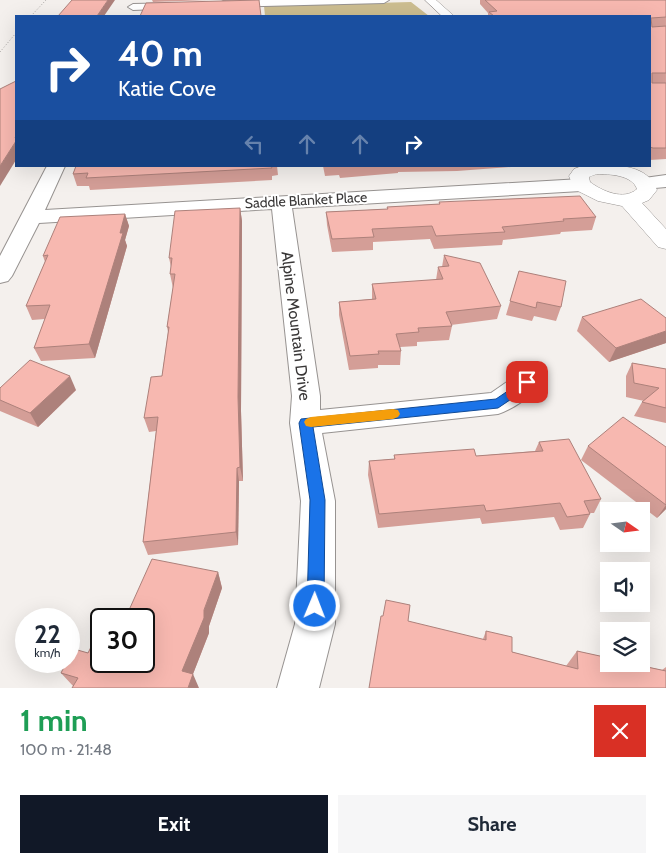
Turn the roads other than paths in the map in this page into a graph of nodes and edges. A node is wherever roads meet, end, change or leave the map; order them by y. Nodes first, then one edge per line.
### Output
1 (333, 0) edge
2 (384, 0) edge
3 (430, 0) edge
4 (209, 5) edge
5 (190, 6) edge
6 (132, 8) edge
7 (447, 15) edge
8 (56, 167) edge
9 (594, 167) edge
10 (666, 181) edge
11 (644, 182) junction
12 (581, 185) junction
13 (627, 200) junction
14 (281, 201) junction
15 (32, 217) junction
16 (666, 242) edge
17 (0, 276) edge
18 (527, 382) dead end
19 (305, 423) junction
20 (298, 688) edge

1 - 2 street
1 - 4 street
3 - 7 street
5 - 6 street
8 - 15 street
9 - 11 street
9 - 12 street
10 - 11 street
11 - 13 street
12 - 13 street
12 - 14 street, Saddle Blanket Place
13 - 16 street
14 - 15 street, Saddle Blanket Place
14 - 19 street, Alpine Mountain Drive
15 - 17 street
18 - 19 street
19 - 20 street, Alpine Mountain Drive

